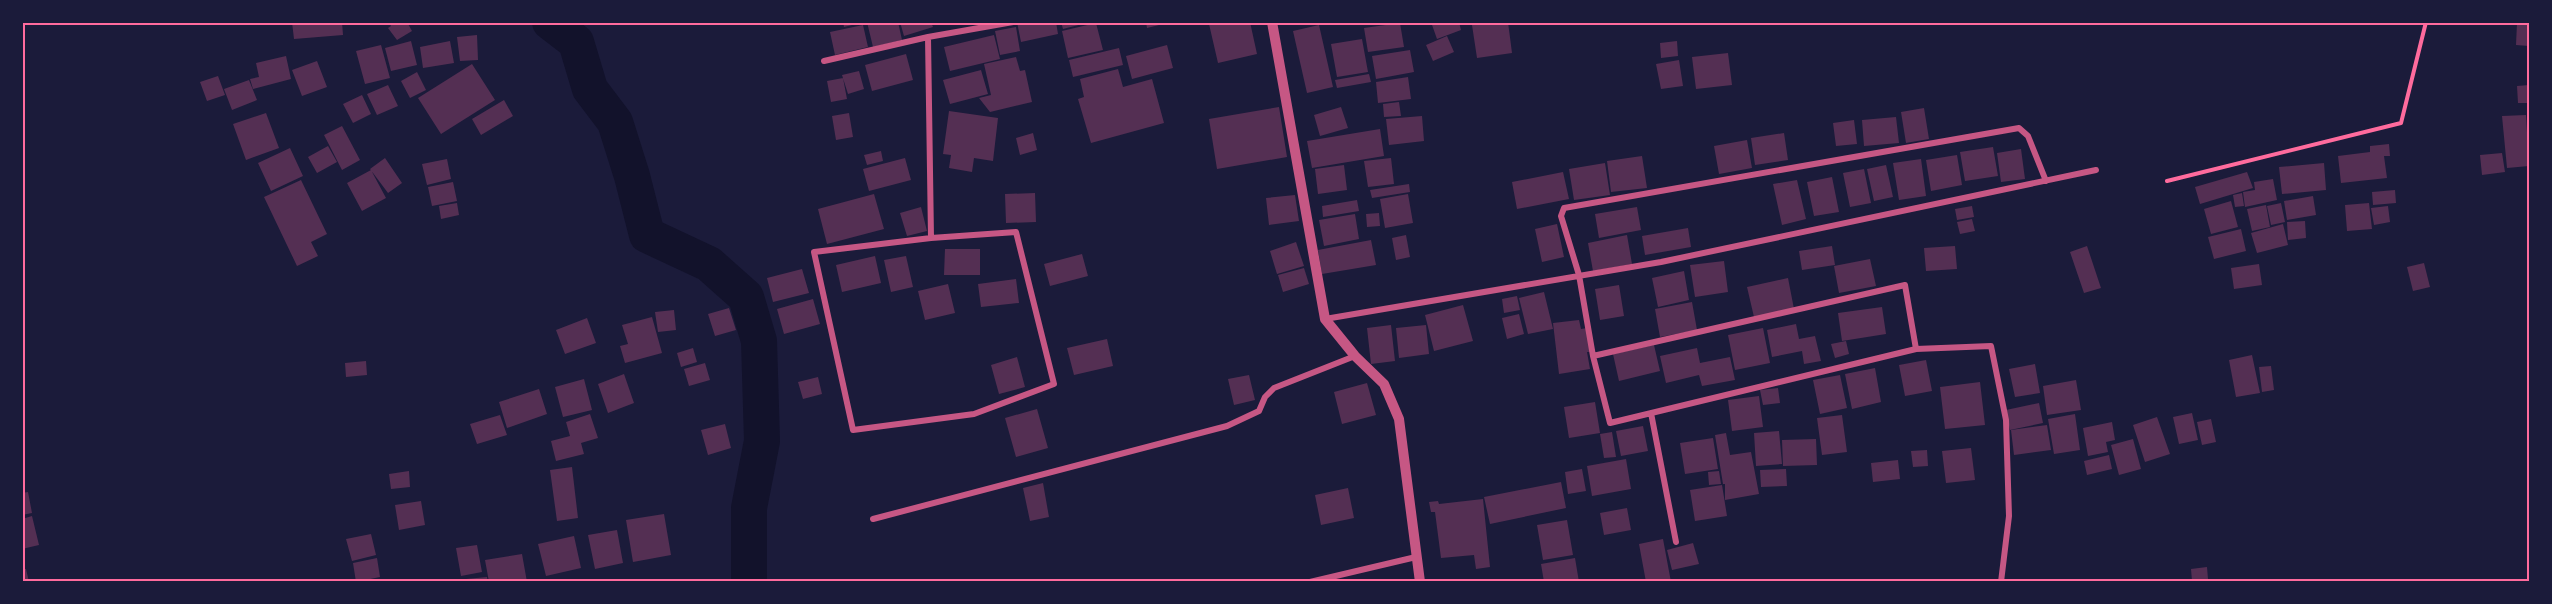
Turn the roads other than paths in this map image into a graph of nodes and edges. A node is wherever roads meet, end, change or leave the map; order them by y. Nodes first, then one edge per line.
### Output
1 (1013, 22) edge
2 (1272, 22) edge
3 (928, 37) junction
4 (824, 61) dead end
5 (2096, 171) dead end
6 (2046, 181) junction
7 (931, 238) junction
8 (1579, 275) junction
9 (1325, 319) junction
10 (1916, 349) junction
11 (1355, 356) junction
12 (1593, 356) junction
13 (1651, 412) junction
14 (873, 519) dead end
15 (1676, 542) dead end
16 (1416, 557) junction
17 (1310, 582) edge
18 (1420, 582) edge
19 (2001, 582) edge

1 - 3 street
2 - 9 street
3 - 4 street
3 - 7 street
5 - 6 street
6 - 8 street
6 - 8 street
7 - 7 street
8 - 9 street
8 - 12 street
9 - 11 street
10 - 12 street
10 - 13 street
10 - 19 street
11 - 14 street
11 - 16 street
12 - 13 street
13 - 15 street
16 - 17 street
16 - 18 street

